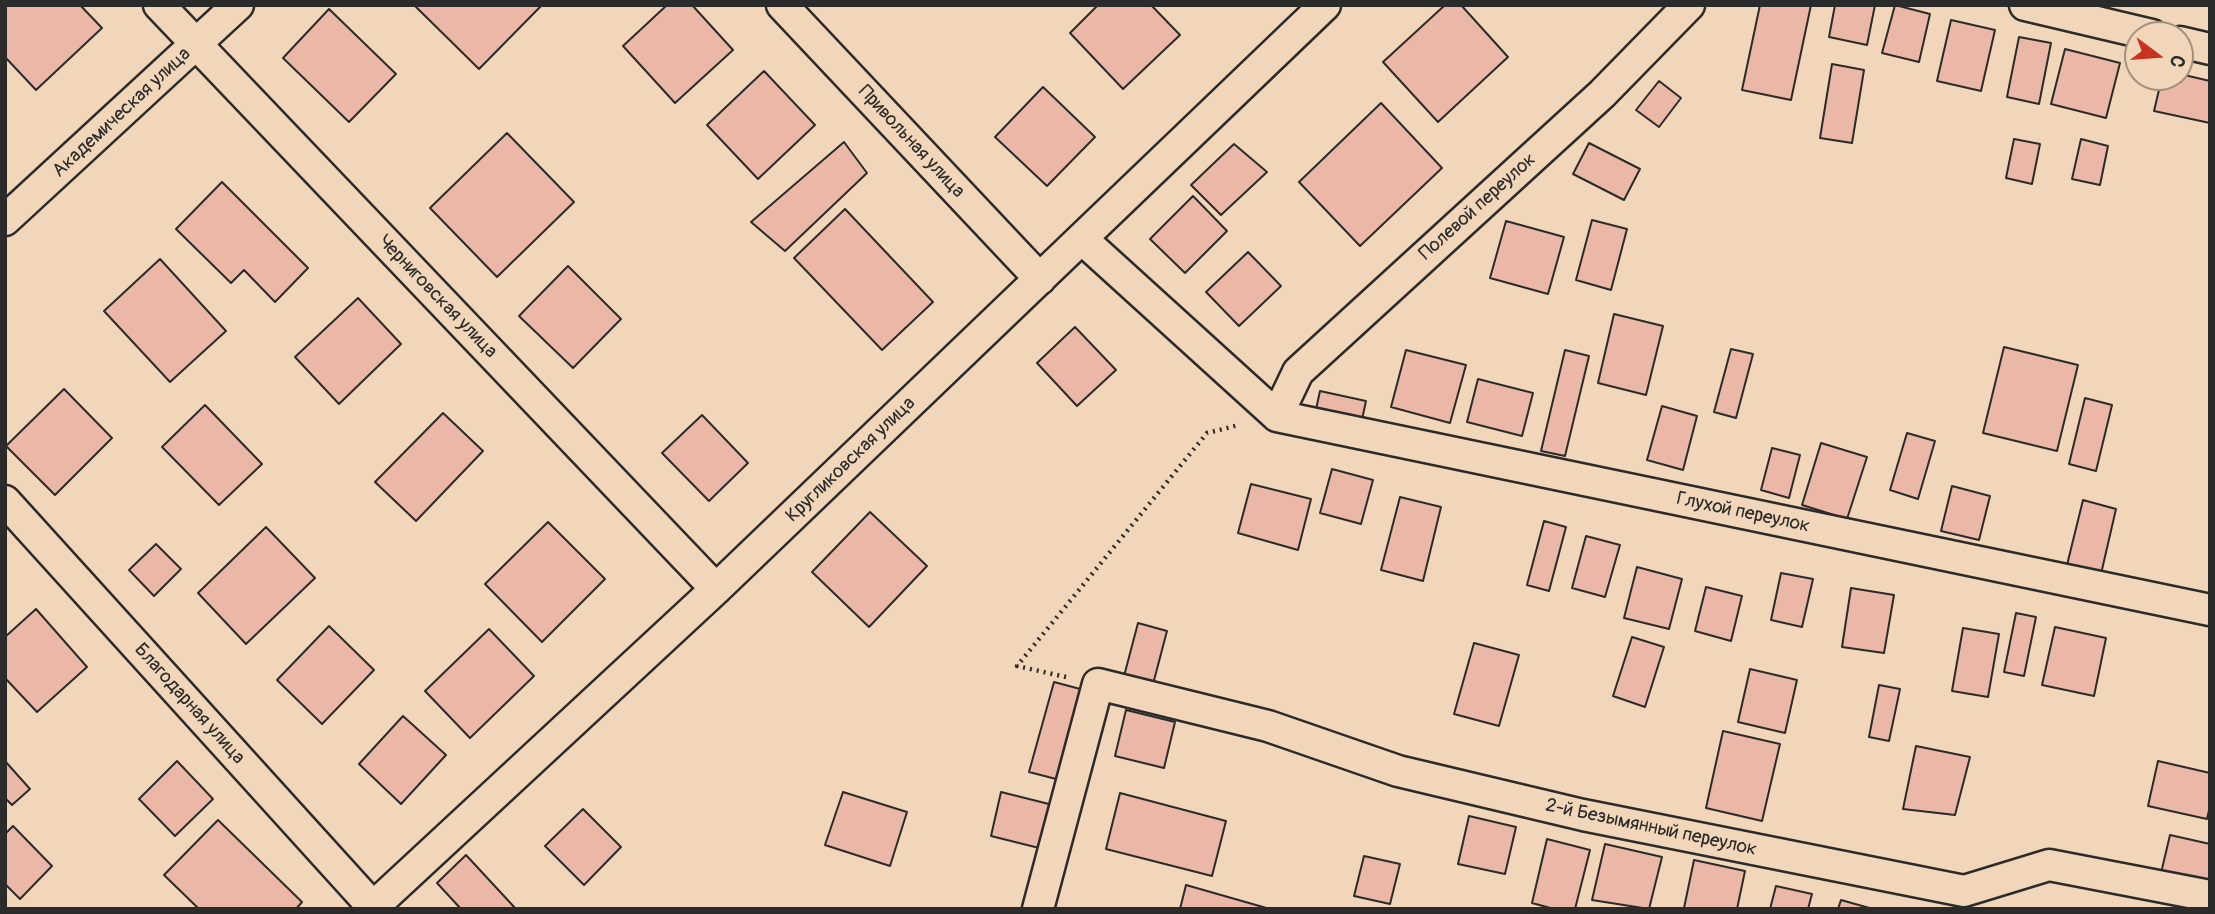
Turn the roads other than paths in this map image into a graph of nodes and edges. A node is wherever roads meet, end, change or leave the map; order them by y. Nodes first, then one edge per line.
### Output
1 (159, 5) edge
2 (238, 5) edge
3 (782, 5) edge
4 (1325, 5) edge
5 (1689, 5) edge
6 (2025, 5) edge
7 (2124, 28) edge
8 (196, 45) junction
9 (5, 220) edge
10 (1082, 239) junction
11 (1040, 279) junction
12 (1277, 416) junction
13 (5, 501) edge
14 (716, 589) junction
15 (2210, 610) edge
16 (2210, 896) edge
17 (372, 908) edge
18 (1038, 909) edge

1 - 8 street, Черниговская улица
2 - 8 street, Академическая улица
3 - 11 street, Привольная улица
4 - 10 street, Кругликовская улица
5 - 12 street, Полевой переулок
6 - 7 street
8 - 9 street, Академическая улица
8 - 14 street, Черниговская улица
10 - 11 street, Кругликовская улица
10 - 12 street
11 - 14 street, Кругликовская улица
12 - 15 street, Глухой переулок
13 - 17 street, Благодарная улица
14 - 17 street, Кругликовская улица
16 - 18 street, 2-й Безымянный переулок

